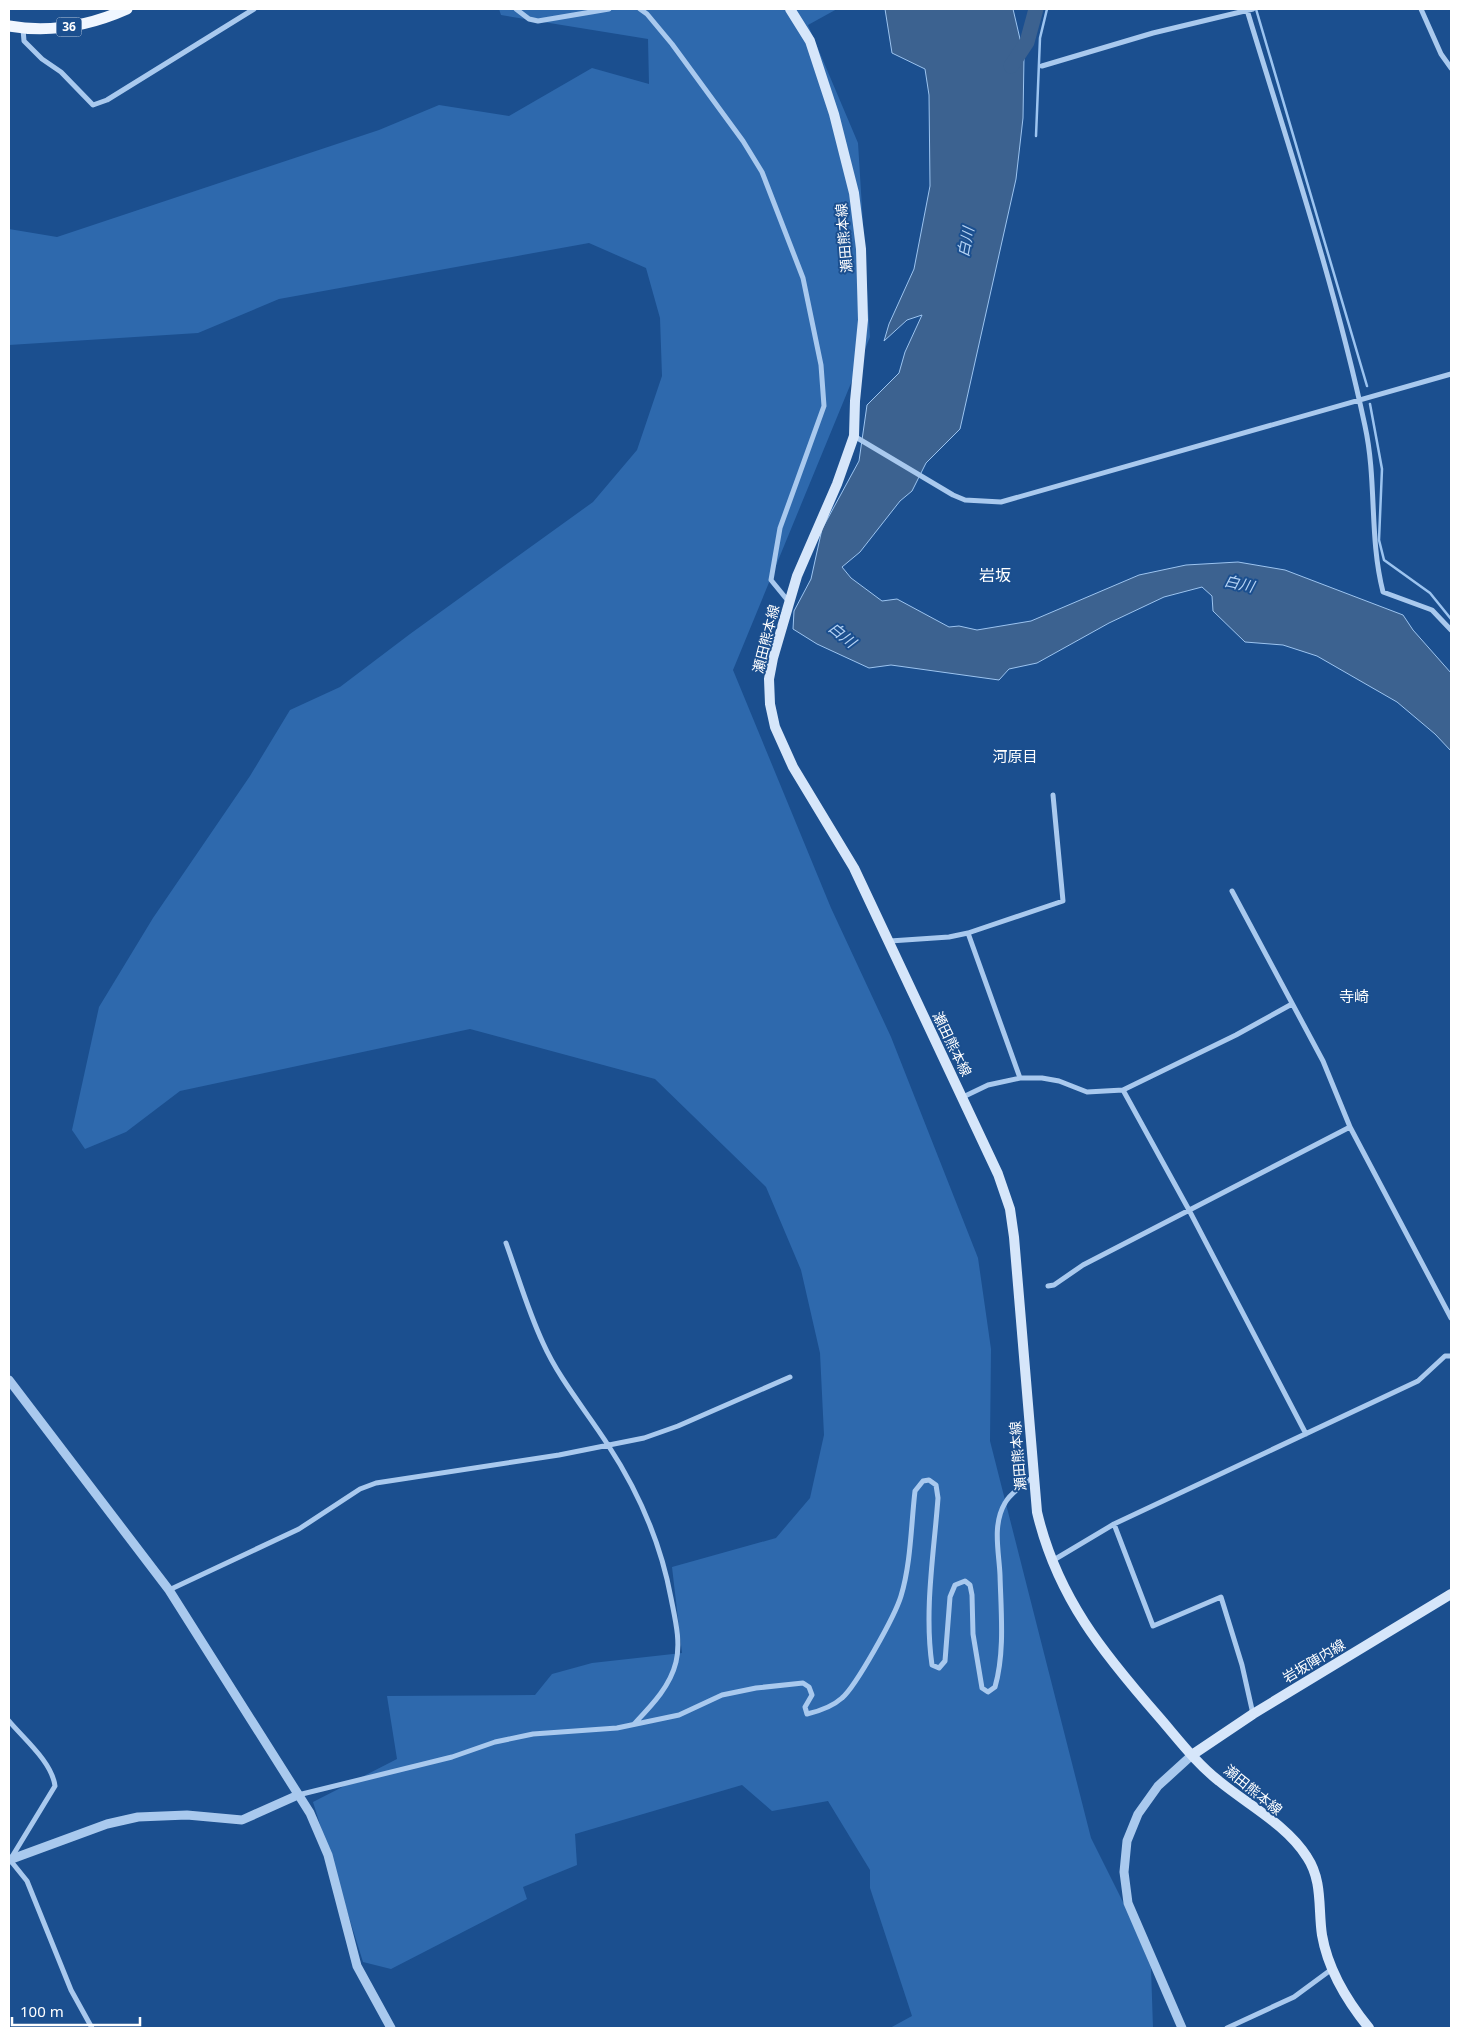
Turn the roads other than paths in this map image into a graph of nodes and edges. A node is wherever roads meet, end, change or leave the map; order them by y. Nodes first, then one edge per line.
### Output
1 (127, 9) edge
2 (254, 9) edge
3 (516, 9) edge
4 (609, 9) edge
5 (640, 9) edge
6 (790, 9) edge
7 (1250, 9) edge
8 (1421, 9) edge
9 (9, 26) edge
10 (23, 29) junction
11 (1042, 66) dead end
12 (1451, 68) edge
13 (1451, 374) edge
14 (1360, 401) junction
15 (857, 438) junction
16 (790, 602) junction
17 (1451, 630) edge
18 (1053, 795) dead end
19 (1232, 890) dead end
20 (968, 933) junction
21 (890, 941) junction
22 (1292, 1004) junction
23 (1020, 1078) junction
24 (1123, 1090) junction
25 (963, 1097) junction
26 (1350, 1127) junction
27 (1189, 1210) junction
28 (506, 1243) dead end
29 (1048, 1286) dead end
30 (1451, 1318) edge
31 (1451, 1356) edge
32 (790, 1377) dead end
33 (9, 1380) edge
34 (1306, 1434) junction
35 (609, 1446) junction
36 (1033, 1476) junction
37 (1114, 1524) junction
38 (1052, 1561) junction
39 (169, 1590) junction
40 (1451, 1594) edge
41 (1252, 1714) junction
42 (9, 1721) edge
43 (634, 1724) junction
44 (1192, 1755) junction
45 (298, 1795) junction
46 (9, 1860) edge
47 (1332, 1969) junction
48 (92, 2028) edge
49 (392, 2028) edge
50 (1182, 2028) edge
51 (1226, 2028) edge
52 (1369, 2028) edge

1 - 10 main road, 36
2 - 10 street
3 - 4 street
5 - 16 street
6 - 15 main road, 瀬田熊本線
7 - 11 street
7 - 14 street
8 - 12 street
9 - 10 main road, 36
13 - 14 street
14 - 15 street
14 - 17 street
15 - 16 main road, 瀬田熊本線
16 - 21 main road, 瀬田熊本線
18 - 20 street
19 - 22 street
20 - 21 street
20 - 23 street
21 - 25 main road, 瀬田熊本線
22 - 24 street
22 - 26 street
23 - 24 street
23 - 25 street
24 - 27 street
25 - 36 main road, 瀬田熊本線
26 - 27 street
26 - 30 street
27 - 29 street
27 - 34 street
28 - 35 street
31 - 34 street
32 - 35 street
33 - 39 street
34 - 37 street
35 - 39 street
35 - 43 street
36 - 38 main road, 瀬田熊本線
36 - 43 street
37 - 38 street
37 - 41 street
38 - 44 main road, 瀬田熊本線
39 - 45 street
40 - 41 main road, 岩坂陣内線
41 - 44 main road, 岩坂陣内線
42 - 46 street
43 - 45 street
44 - 47 main road, 瀬田熊本線
44 - 50 street
45 - 46 street
45 - 49 street
46 - 48 street
47 - 51 street
47 - 52 main road, 瀬田熊本線

